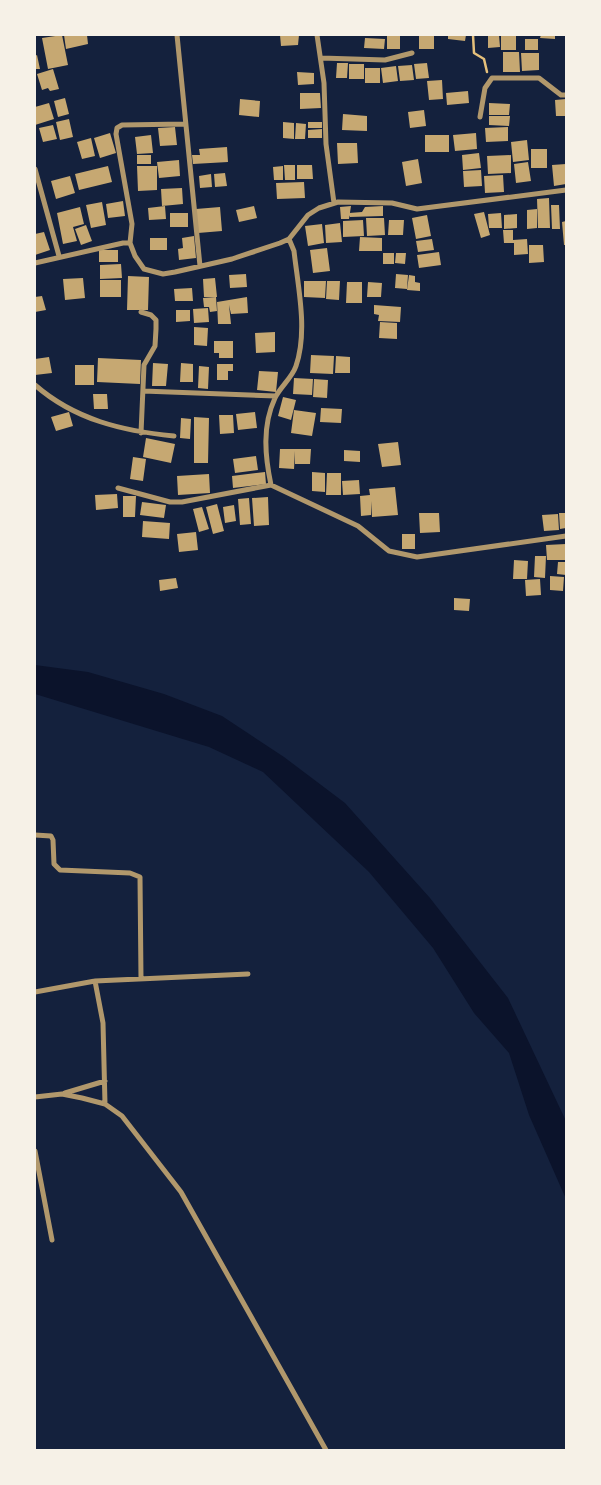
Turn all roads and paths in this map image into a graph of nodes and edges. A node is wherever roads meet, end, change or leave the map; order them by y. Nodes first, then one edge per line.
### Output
1 (177, 35) edge
2 (317, 35) edge
3 (473, 35) edge
4 (412, 53) dead end
5 (321, 58) junction
6 (490, 82) junction
7 (566, 95) edge
8 (480, 117) dead end
9 (184, 124) junction
10 (35, 169) edge
11 (566, 190) edge
12 (334, 203) junction
13 (289, 239) junction
14 (130, 243) junction
15 (59, 256) junction
16 (35, 263) edge
17 (200, 266) junction
18 (140, 312) dead end
19 (35, 385) edge
20 (143, 391) junction
21 (276, 396) junction
22 (141, 433) junction
23 (174, 436) dead end
24 (271, 485) junction
25 (118, 488) dead end
26 (566, 536) edge
27 (35, 835) edge
28 (248, 974) dead end
29 (141, 979) junction
30 (95, 981) junction
31 (35, 992) edge
32 (105, 1081) junction
33 (62, 1094) junction
34 (35, 1097) edge
35 (105, 1104) junction
36 (35, 1152) edge
37 (52, 1240) dead end
38 (326, 1450) edge

1 - 9 street
2 - 5 street
3 - 6 path
4 - 5 street
5 - 12 street
6 - 7 street
6 - 8 street
9 - 14 street
9 - 17 street
10 - 15 street
11 - 12 street
12 - 13 street
13 - 17 street
13 - 21 street
14 - 15 street
14 - 17 street
15 - 16 street
18 - 20 street
19 - 22 street
20 - 21 street
20 - 22 street
21 - 24 street
22 - 23 street
24 - 25 street
24 - 26 street
27 - 29 street
28 - 29 street
29 - 30 street
30 - 31 street
30 - 32 street
32 - 33 street
32 - 35 street
33 - 34 street
33 - 35 street
35 - 38 street
36 - 37 street

